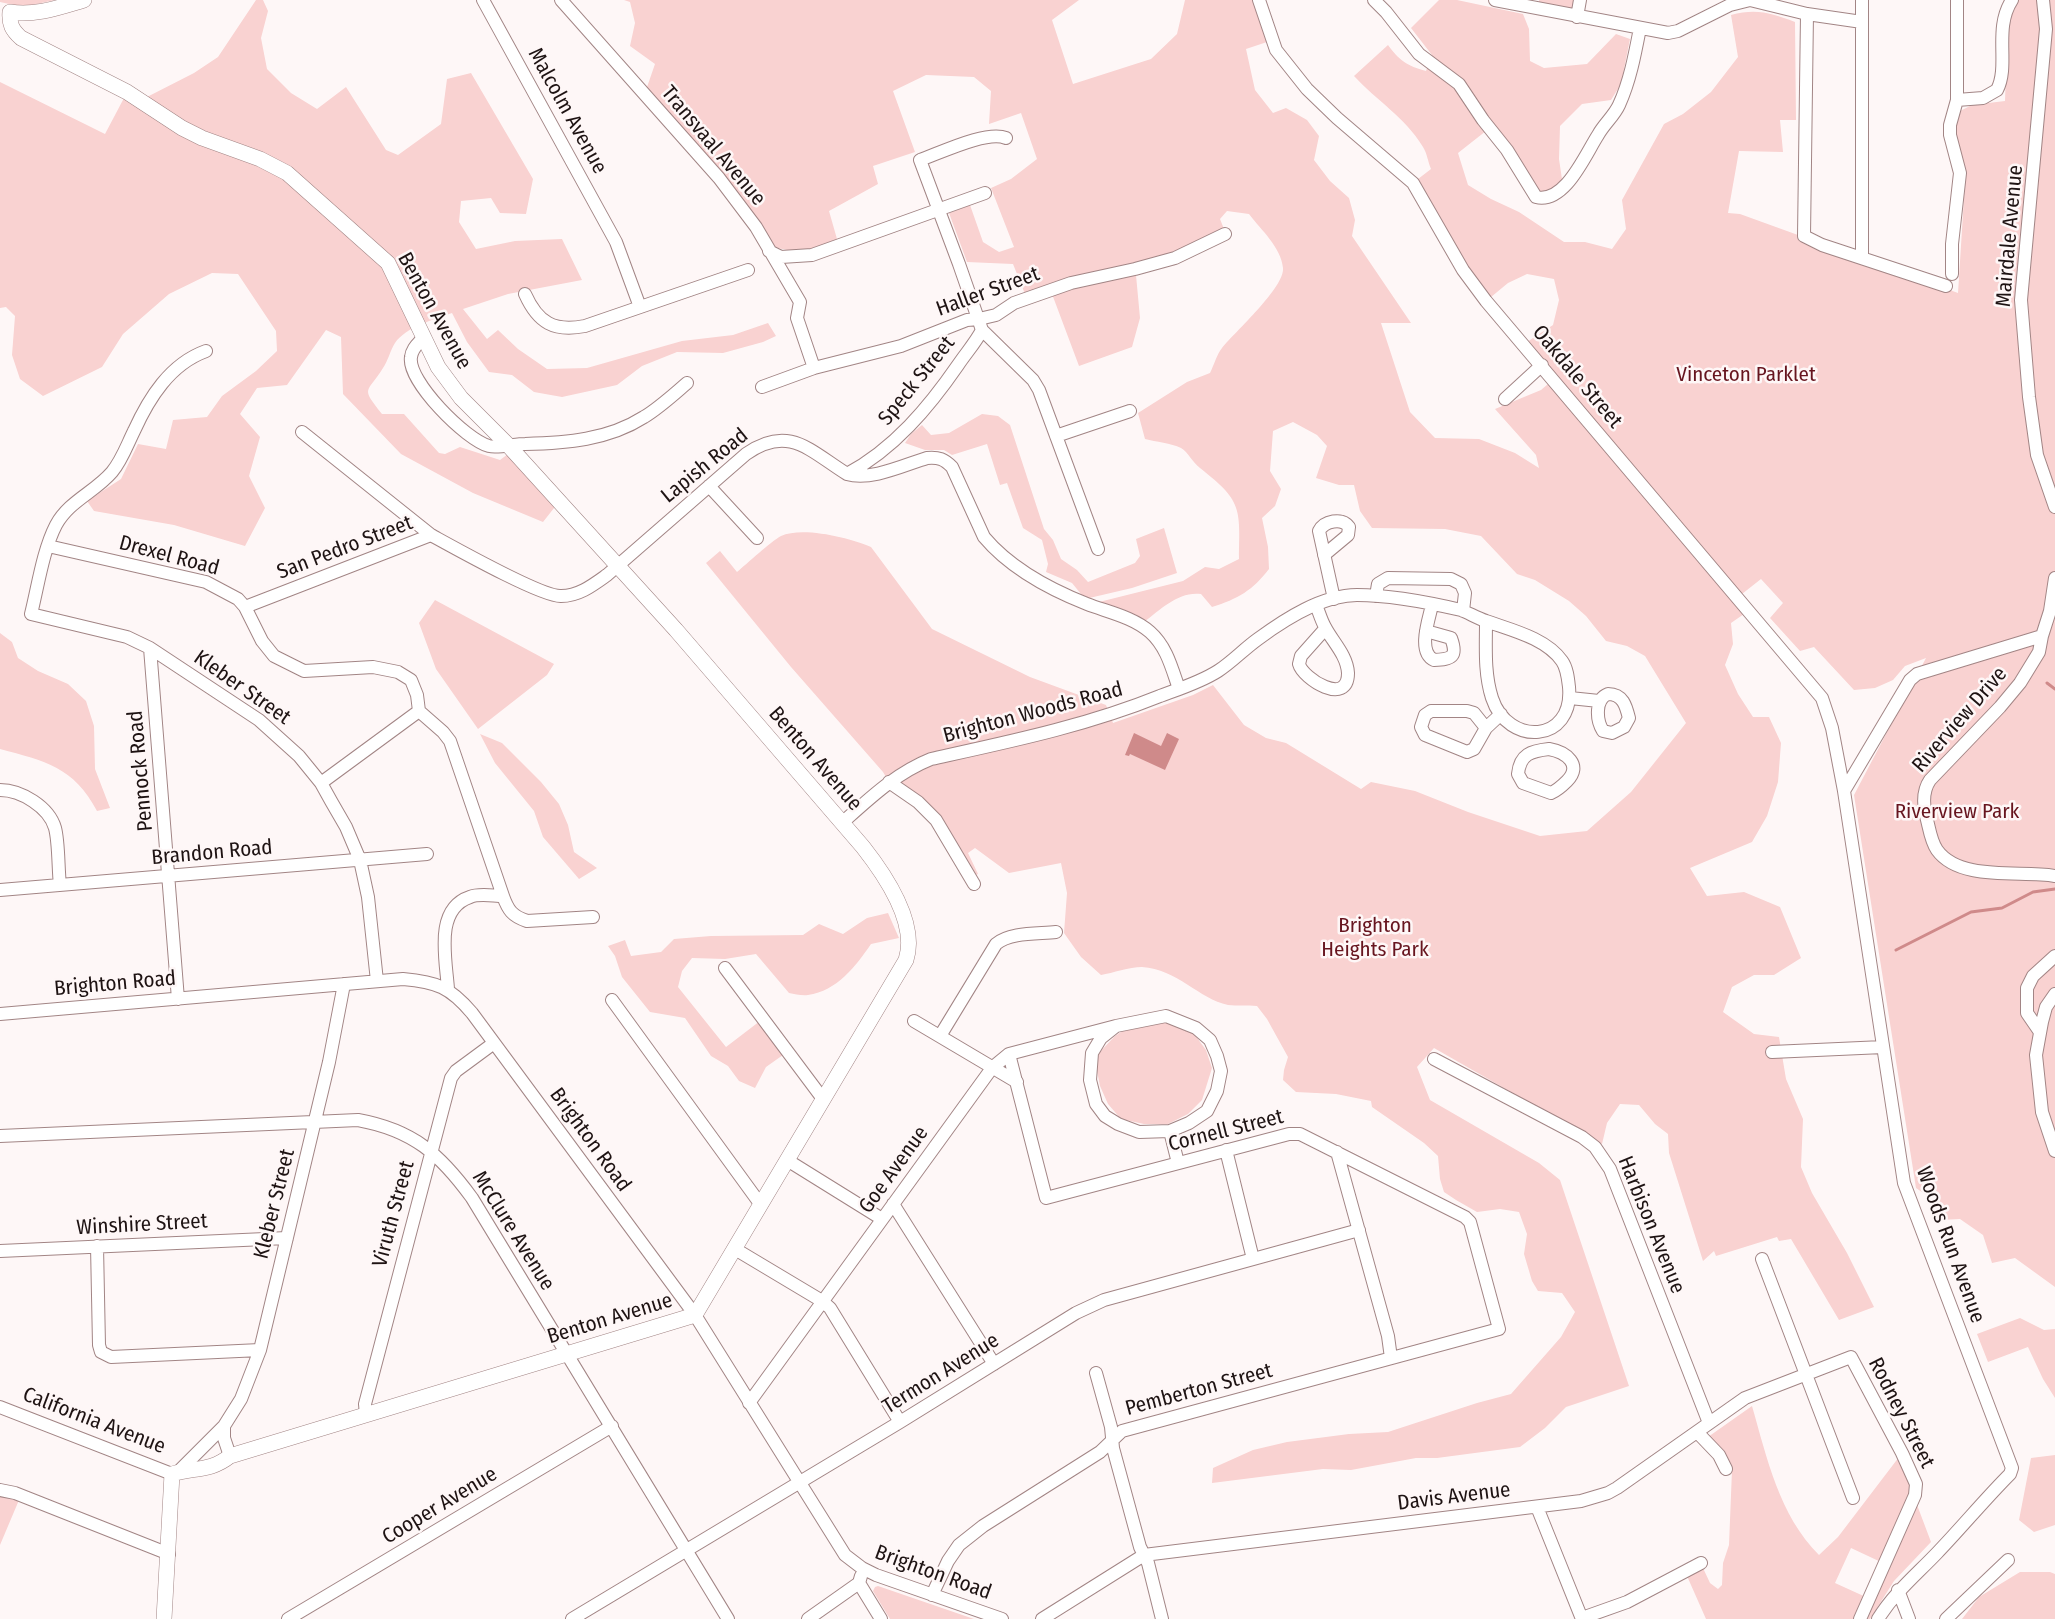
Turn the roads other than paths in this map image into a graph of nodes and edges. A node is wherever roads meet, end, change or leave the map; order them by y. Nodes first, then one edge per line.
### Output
1 (84, 0) edge
2 (483, 0) edge
3 (561, 0) edge
4 (1259, 0) edge
5 (1374, 0) edge
6 (1495, 0) edge
7 (1581, 0) edge
8 (1862, 0) edge
9 (1957, 0) edge
10 (2012, 0) edge
11 (2043, 0) edge
12 (1807, 14) junction
13 (5, 17) edge
14 (1577, 17) junction
15 (1862, 22) junction
16 (1641, 28) junction
17 (1957, 100) junction
18 (1006, 138) dead end
19 (985, 193) dead end
20 (938, 208) junction
21 (1225, 234) dead end
22 (769, 251) junction
23 (1862, 258) junction
24 (748, 270) dead end
25 (1952, 274) dead end
26 (1946, 286) dead end
27 (525, 294) dead end
28 (640, 307) junction
29 (980, 325) junction
30 (423, 338) junction
31 (206, 351) dead end
32 (1542, 365) junction
33 (814, 369) junction
34 (687, 383) dead end
35 (762, 387) dead end
36 (1505, 399) dead end
37 (1130, 411) dead end
38 (302, 432) dead end
39 (1056, 436) junction
40 (507, 444) junction
41 (847, 474) junction
42 (709, 486) junction
43 (2055, 507) edge
44 (431, 535) junction
45 (757, 538) dead end
46 (48, 546) junction
47 (1098, 549) dead end
48 (1324, 555) dead end
49 (617, 566) junction
50 (2055, 578) edge
51 (1376, 596) junction
52 (1334, 599) junction
53 (1316, 605) junction
54 (1431, 605) junction
55 (245, 607) junction
56 (1463, 611) junction
57 (1486, 621) junction
58 (1325, 629) junction
59 (1426, 632) dead end
60 (2042, 636) junction
61 (150, 648) junction
62 (1179, 689) junction
63 (1570, 698) junction
64 (1599, 701) dead end
65 (419, 711) junction
66 (1501, 714) junction
67 (1486, 728) junction
68 (1545, 732) junction
69 (1549, 749) junction
70 (889, 782) junction
71 (321, 783) junction
72 (0, 790) edge
73 (1844, 791) junction
74 (842, 823) junction
75 (427, 854) dead end
76 (360, 860) junction
77 (169, 876) junction
78 (2055, 876) edge
79 (974, 884) dead end
80 (60, 885) junction
81 (0, 890) edge
82 (502, 896) junction
83 (593, 917) dead end
84 (1056, 932) dead end
85 (2055, 956) edge
86 (725, 968) dead end
87 (377, 981) junction
88 (344, 984) junction
89 (448, 989) junction
90 (2053, 995) edge
91 (178, 999) junction
92 (612, 1000) dead end
93 (2028, 1000) junction
94 (0, 1014) edge
95 (914, 1021) dead end
96 (1116, 1026) junction
97 (2040, 1032) junction
98 (940, 1036) junction
99 (494, 1042) junction
100 (1883, 1047) junction
101 (1772, 1052) dead end
102 (1009, 1054) junction
103 (1434, 1059) dead end
104 (992, 1068) junction
105 (1017, 1082) junction
106 (823, 1099) junction
107 (315, 1122) junction
108 (1170, 1131) junction
109 (0, 1136) edge
110 (1226, 1150) junction
111 (2055, 1151) edge
112 (430, 1152) junction
113 (1337, 1152) junction
114 (788, 1160) junction
115 (1178, 1163) junction
116 (893, 1204) junction
117 (761, 1205) junction
118 (882, 1219) junction
119 (1359, 1230) junction
120 (287, 1238) junction
121 (97, 1246) junction
122 (735, 1249) junction
123 (0, 1251) edge
124 (1253, 1259) junction
125 (1762, 1259) dead end
126 (822, 1301) junction
127 (695, 1315) junction
128 (1499, 1329) joint
129 (260, 1350) junction
130 (568, 1354) junction
131 (1851, 1357) joint
132 (1391, 1358) junction
133 (994, 1364) junction
134 (1096, 1373) dead end
135 (1807, 1374) junction
136 (749, 1403) junction
137 (0, 1407) edge
138 (366, 1415) junction
139 (900, 1422) junction
140 (1709, 1423) junction
141 (224, 1426) junction
142 (612, 1426) junction
143 (1697, 1432) junction
144 (1112, 1440) junction
145 (230, 1456) junction
146 (1726, 1469) dead end
147 (175, 1472) junction
148 (798, 1484) junction
149 (0, 1490) edge
150 (1853, 1498) dead end
151 (1537, 1507) junction
152 (687, 1550) junction
153 (169, 1554) junction
154 (1144, 1555) junction
155 (2008, 1560) dead end
156 (1701, 1563) dead end
157 (862, 1568) junction
158 (859, 1583) junction
159 (1898, 1590) junction
160 (932, 1595) junction
161 (164, 1619) edge
162 (288, 1619) edge
163 (572, 1619) edge
164 (728, 1619) edge
165 (808, 1619) edge
166 (881, 1619) edge
167 (1002, 1619) edge
168 (1042, 1619) edge
169 (1162, 1619) edge
170 (1582, 1619) edge
171 (1860, 1619) edge
172 (1878, 1619) edge
173 (1909, 1619) edge
174 (1946, 1619) edge

1 - 13 main road
2 - 28 street, Malcolm Avenue
3 - 22 street, Transvaal Avenue
4 - 32 street, Oakdale Street
5 - 16 street
6 - 14 street
7 - 14 street
8 - 15 street
9 - 17 street
10 - 17 street
11 - 43 street, Mairdale Avenue
12 - 15 street
12 - 16 street
12 - 23 street
13 - 30 main road, Benton Avenue
14 - 16 street
15 - 23 street
17 - 25 street
18 - 20 street
19 - 20 street
20 - 22 street
20 - 29 street
21 - 29 street, Haller Street
22 - 33 street, Transvaal Avenue
23 - 26 street
24 - 28 street
27 - 28 street
29 - 33 street, Haller Street
29 - 39 street
29 - 41 street, Speck Street
30 - 40 main road, Benton Avenue
30 - 40 street
31 - 46 street
32 - 36 street
32 - 73 street, Oakdale Street
33 - 35 street, Haller Street
34 - 40 street
37 - 39 street
38 - 44 street
39 - 47 street
40 - 49 main road, Benton Avenue
41 - 42 street, Lapish Road
41 - 62 street
42 - 45 street
42 - 49 street, Lapish Road
44 - 49 street, San Pedro Street
44 - 55 street, San Pedro Street
46 - 55 street, Drexel Road
46 - 61 street, Kleber Street
48 - 52 street
49 - 74 main road, Benton Avenue
50 - 60 street
51 - 52 street, Brighton Woods Road
51 - 54 street, Brighton Woods Road
51 - 56 street
52 - 53 street, Brighton Woods Road
53 - 58 street
53 - 62 street, Brighton Woods Road
54 - 56 street, Brighton Woods Road
54 - 59 street
55 - 65 street, Drexel Road
56 - 57 street, Brighton Woods Road
57 - 63 street, Brighton Woods Road
57 - 66 street
58 - 58 street
60 - 73 street
60 - 78 street, Riverview Drive
61 - 71 street, Kleber Street
61 - 77 street, Pennock Road
62 - 70 street, Brighton Woods Road
63 - 64 street
63 - 68 street
65 - 71 street
65 - 82 street
66 - 67 street
66 - 68 street
67 - 67 street
68 - 69 street
69 - 69 street
70 - 74 street, Brighton Woods Road
70 - 79 street
71 - 76 street, Kleber Street
72 - 80 street
73 - 100 street, Woods Run Avenue
74 - 106 main road, Benton Avenue
75 - 76 street, Brandon Road
76 - 77 street, Brandon Road
76 - 87 street, Kleber Street
77 - 80 street, Brandon Road
77 - 91 street, Pennock Road
80 - 81 street, Brandon Road
82 - 83 street
82 - 89 street
84 - 98 street
85 - 93 street
86 - 106 street
87 - 88 street, Brighton Road
87 - 89 street, Brighton Road
88 - 91 street, Brighton Road
88 - 107 street, Kleber Street
89 - 99 street, Brighton Road
90 - 93 street
90 - 97 street
91 - 94 street, Brighton Road
92 - 117 street
93 - 97 street
95 - 98 street
96 - 102 street, Goe Avenue
96 - 108 street
96 - 108 street
97 - 111 street
98 - 104 street
99 - 112 street, Viruth Street
99 - 127 street, Brighton Road
100 - 101 street
100 - 159 street, Woods Run Avenue
102 - 104 street, Goe Avenue
102 - 105 street
103 - 140 street, Harbison Avenue
104 - 105 street
104 - 116 street, Goe Avenue
105 - 115 street, Cornell Street
106 - 114 main road, Benton Avenue
107 - 109 street, McClure Avenue
107 - 112 street, McClure Avenue
107 - 120 street, Kleber Street
108 - 115 street
110 - 113 street, Cornell Street
110 - 115 street, Cornell Street
110 - 124 street
112 - 130 street, McClure Avenue
112 - 138 street, Viruth Street
113 - 119 street
113 - 128 street, Cornell Street
114 - 117 main road, Benton Avenue
114 - 118 street
116 - 118 street, Goe Avenue
116 - 133 street
117 - 122 main road, Benton Avenue
118 - 126 street, Goe Avenue
119 - 124 street, Termon Avenue
119 - 132 street
120 - 121 street, Winshire Street
120 - 129 street, Kleber Street
121 - 123 street, Winshire Street
121 - 129 street
122 - 126 street
122 - 127 main road, Benton Avenue
124 - 133 street, Termon Avenue
125 - 135 street
126 - 136 street, Goe Avenue
126 - 139 street
127 - 130 main road, Benton Avenue
127 - 136 street, Brighton Road
128 - 132 street, Pemberton Street
129 - 141 street, Kleber Street
130 - 138 main road, Benton Avenue
130 - 142 street, McClure Avenue
131 - 135 street, Davis Avenue
131 - 171 street, Rodney Street
132 - 144 street, Pemberton Street
133 - 139 street, Termon Avenue
134 - 144 street
135 - 140 street, Davis Avenue
135 - 150 street
136 - 148 street, Brighton Road
137 - 147 street, California Avenue
138 - 145 main road, Benton Avenue
139 - 148 street, Termon Avenue
140 - 143 street, Davis Avenue
141 - 145 street
141 - 147 street, Kleber Street
142 - 152 street, McClure Avenue
142 - 162 street, Cooper Avenue
143 - 146 street
143 - 151 street, Davis Avenue
144 - 154 street
144 - 160 street, Pemberton Street
145 - 147 main road, Benton Avenue
147 - 153 main road, California Avenue
148 - 152 street, Termon Avenue
148 - 157 street, Brighton Road
149 - 153 street
151 - 154 street, Davis Avenue
151 - 170 street
152 - 163 street, Termon Avenue
152 - 164 street, McClure Avenue
153 - 161 main road, California Avenue
154 - 168 street, Davis Avenue
154 - 169 street
155 - 174 street
156 - 170 street
157 - 158 street
157 - 160 street, Brighton Road
158 - 165 street
158 - 166 street
159 - 172 street, Woods Run Avenue
159 - 173 street
160 - 167 street, Brighton Road

